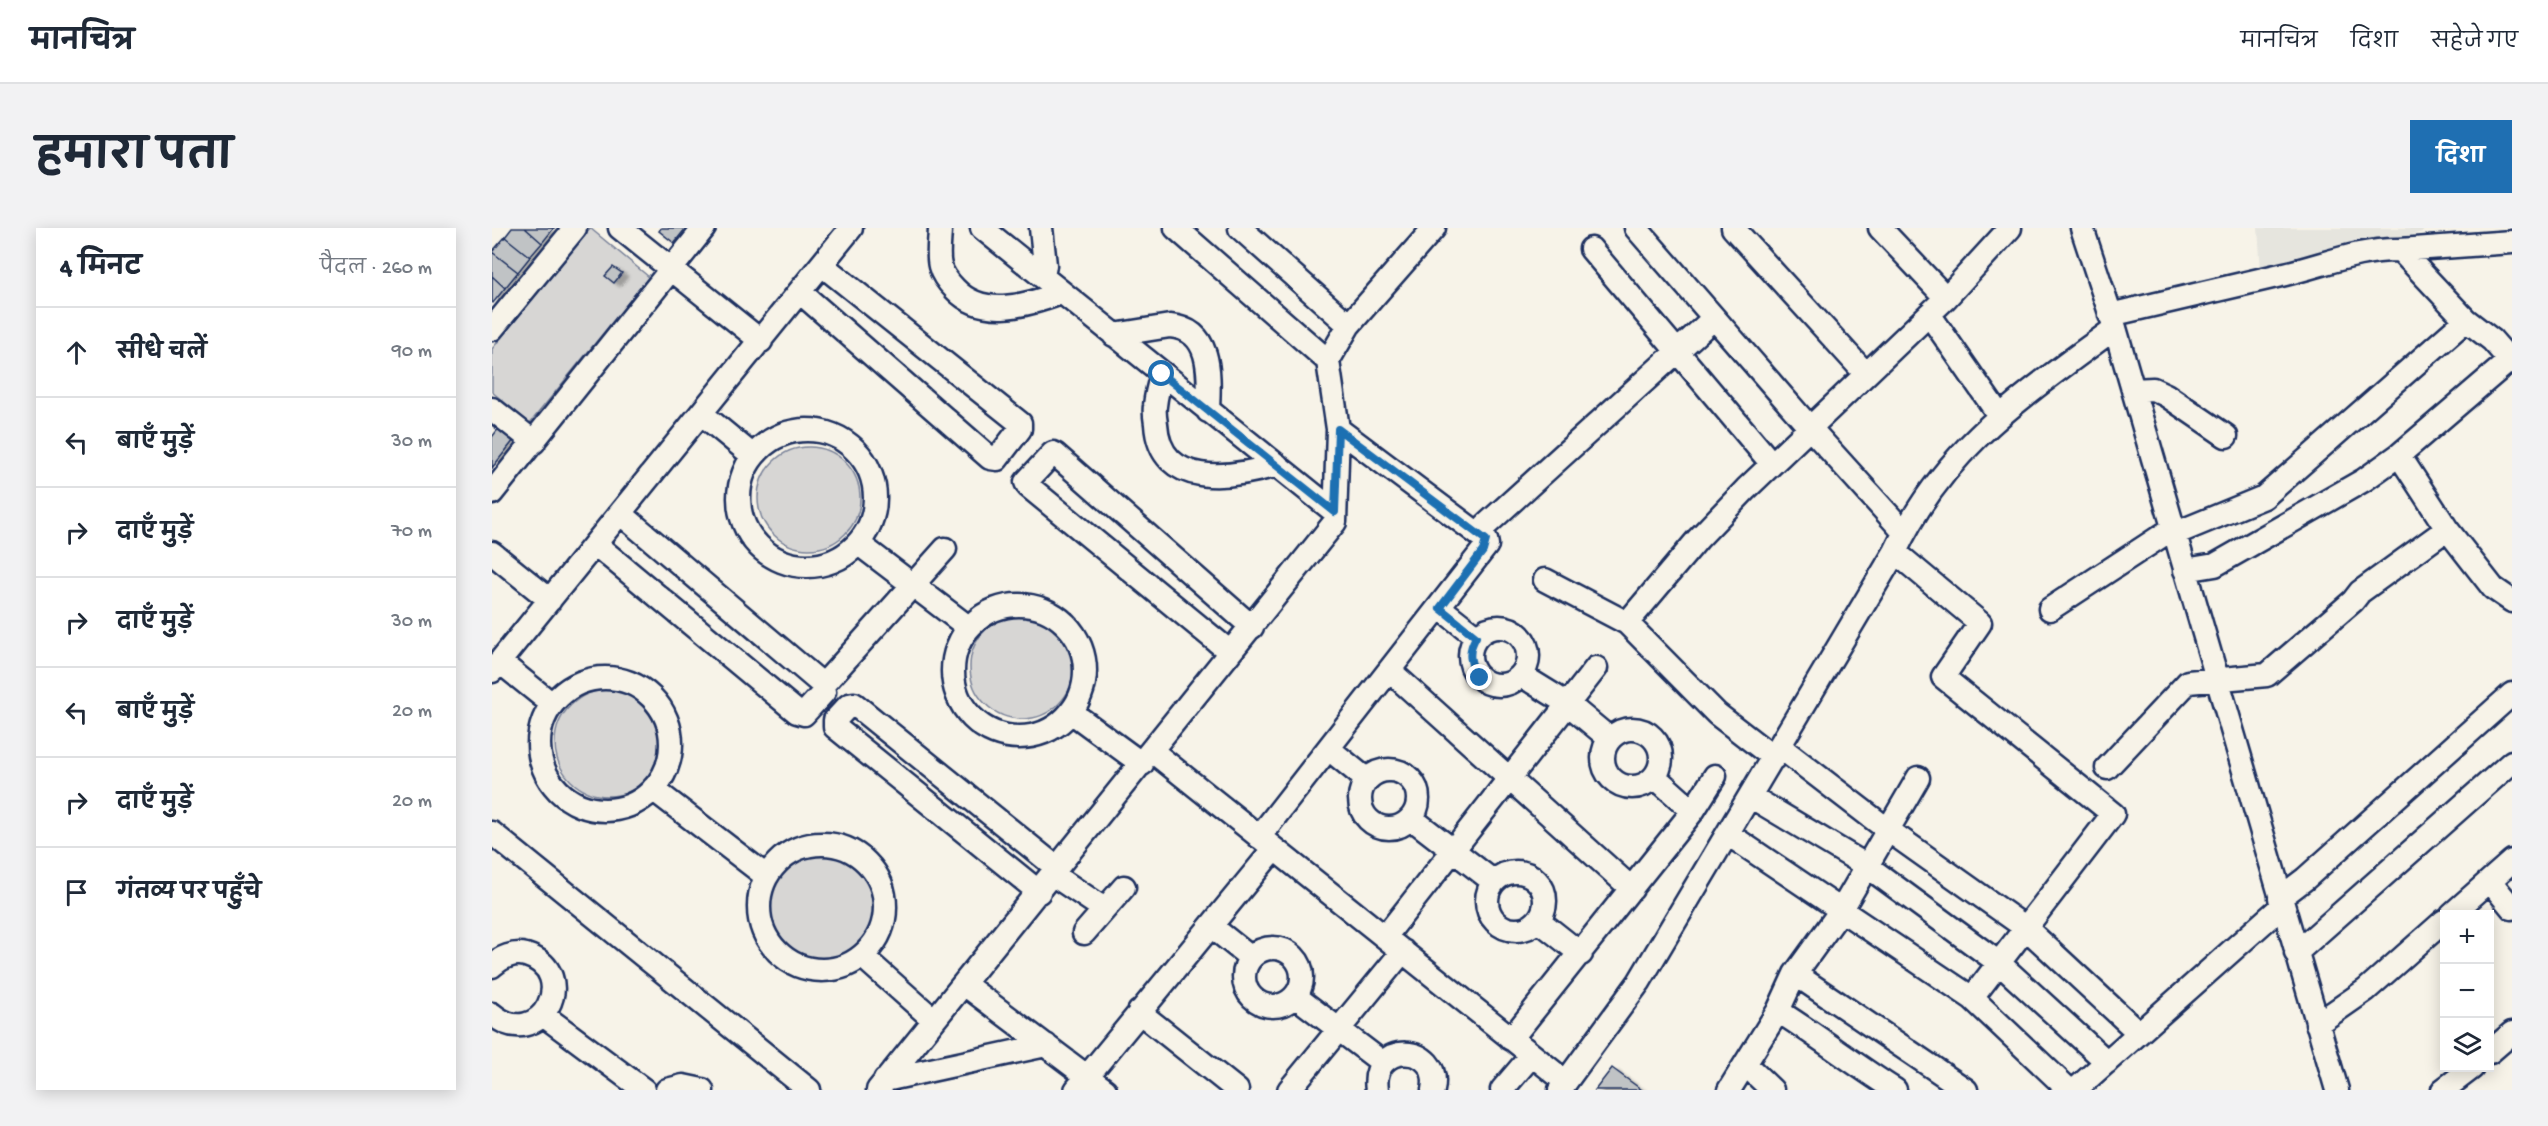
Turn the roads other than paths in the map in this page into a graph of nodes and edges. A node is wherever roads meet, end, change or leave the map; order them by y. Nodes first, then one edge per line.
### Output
1 (575, 228) edge
2 (620, 228) edge
3 (704, 228) edge
4 (851, 228) edge
5 (940, 228) edge
6 (982, 228) edge
7 (1041, 228) edge
8 (1176, 228) edge
9 (1240, 228) edge
10 (1434, 228) edge
11 (1636, 228) edge
12 (1733, 228) edge
13 (1880, 228) edge
14 (2010, 228) edge
15 (2082, 228) edge
16 (2512, 242) edge
17 (1592, 249) dead end
18 (2400, 250) junction
19 (822, 265) junction
20 (672, 270) junction
21 (1042, 278) junction
22 (800, 292) junction
23 (1061, 293) junction
24 (1946, 298) junction
25 (1929, 314) junction
26 (1714, 318) junction
27 (2466, 320) junction
28 (2112, 322) junction
29 (1349, 325) junction
30 (492, 329) edge
31 (1114, 335) junction
32 (761, 341) junction
33 (1679, 350) junction
34 (1328, 361) junction
35 (2511, 362) edge
36 (1162, 374) junction
37 (1866, 374) junction
38 (2133, 390) junction
39 (492, 409) edge
40 (1208, 411) junction
41 (702, 414) junction
42 (1999, 415) junction
43 (1810, 428) junction
44 (1338, 429) junction
45 (2226, 436) dead end
46 (534, 442) junction
47 (2399, 455) junction
48 (753, 456) junction
49 (1772, 464) junction
50 (1277, 465) junction
51 (492, 493) edge
52 (1335, 512) junction
53 (620, 513) junction
54 (1486, 525) dead end
55 (2447, 528) junction
56 (2173, 532) junction
57 (1900, 542) junction
58 (595, 544) junction
59 (859, 544) junction
60 (945, 549) dead end
61 (492, 553) edge
62 (2185, 570) junction
63 (1545, 580) dead end
64 (913, 585) junction
65 (550, 600) junction
66 (2512, 601) edge
67 (1440, 608) junction
68 (2050, 609) dead end
69 (1627, 623) junction
70 (968, 627) junction
71 (1252, 627) junction
72 (1476, 637) junction
73 (1230, 652) junction
74 (496, 666) edge
75 (1596, 668) dead end
76 (1390, 671) junction
77 (1521, 675) junction
78 (2216, 678) junction
79 (823, 685) junction
80 (2512, 694) edge
81 (1568, 704) junction
82 (552, 705) junction
83 (1071, 712) junction
84 (1610, 739) junction
85 (1329, 749) junction
86 (1777, 752) junction
87 (1147, 758) junction
88 (2512, 762) edge
89 (2107, 768) dead end
90 (1715, 776) dead end
91 (1655, 777) junction
92 (1918, 778) dead end
93 (1510, 779) junction
94 (1367, 780) junction
95 (653, 789) junction
96 (1750, 796) junction
97 (1693, 811) junction
98 (1411, 818) junction
99 (1888, 830) junction
100 (492, 833) edge
101 (1728, 834) junction
102 (1267, 843) junction
103 (1454, 850) junction
104 (2512, 861) edge
105 (1867, 866) junction
106 (766, 876) junction
107 (1049, 878) junction
108 (2490, 881) junction
109 (1494, 882) junction
110 (1124, 887) dead end
111 (1632, 889) junction
112 (2281, 902) junction
113 (2512, 908) edge
114 (1104, 909) junction
115 (1842, 909) junction
116 (2458, 910) edge
117 (1538, 920) junction
118 (2440, 925) edge
119 (1211, 926) junction
120 (2026, 928) junction
121 (1084, 933) dead end
122 (1385, 937) junction
123 (1403, 951) junction
124 (2296, 953) junction
125 (1581, 954) junction
126 (862, 956) junction
127 (1251, 958) junction
128 (1999, 963) junction
129 (492, 966) edge
130 (1795, 974) junction
131 (964, 984) junction
132 (1295, 996) junction
133 (1972, 999) junction
134 (1778, 1011) junction
135 (1139, 1012) junction
136 (492, 1014) edge
137 (543, 1015) junction
138 (934, 1020) junction
139 (2317, 1024) junction
140 (1338, 1030) junction
141 (2139, 1033) junction
142 (2512, 1033) edge
143 (1511, 1040) junction
144 (1046, 1045) junction
145 (2494, 1049) edge
146 (1531, 1056) junction
147 (2106, 1062) junction
148 (1383, 1063) junction
149 (1746, 1065) junction
150 (2467, 1072) edge
151 (1082, 1083) edge
152 (881, 1085) edge
153 (1563, 1088) edge
154 (644, 1090) edge
155 (667, 1090) edge
156 (702, 1090) edge
157 (809, 1090) edge
158 (1105, 1090) edge
159 (1237, 1090) edge
160 (1289, 1090) edge
161 (1377, 1090) edge
162 (1433, 1090) edge
163 (1502, 1090) edge
164 (1729, 1090) edge
165 (1773, 1090) edge
166 (1895, 1090) edge
167 (1966, 1090) edge
168 (2069, 1090) edge
169 (2075, 1090) edge
170 (2337, 1090) edge
171 (2443, 1090) edge

1 - 30 street
2 - 20 street
3 - 20 street
4 - 19 street
5 - 23 street
6 - 21 street
7 - 21 street
8 - 34 street
9 - 29 street
10 - 29 street
11 - 26 street
12 - 37 street
13 - 24 street
14 - 24 street
15 - 28 street
16 - 18 street
17 - 33 street
18 - 27 street
18 - 28 street
19 - 22 street
19 - 22 street
20 - 32 street
20 - 46 street
21 - 23 street
22 - 32 street
23 - 31 street
24 - 25 street
25 - 37 street
25 - 42 street
26 - 33 street
26 - 43 street
27 - 35 street
27 - 56 street
28 - 38 street
28 - 42 street
29 - 34 street
31 - 36 street
31 - 40 street
32 - 41 street
33 - 49 street
33 - 54 street
34 - 44 street
35 - 47 street
36 - 40 street
36 - 50 street
37 - 43 street
38 - 45 street
38 - 56 street
39 - 46 street
40 - 50 street
41 - 48 street
41 - 53 street
42 - 57 street
43 - 49 street
43 - 57 street
44 - 52 street
44 - 67 street
46 - 51 street
47 - 55 street
47 - 62 street
48 - 59 street
48 - 59 street
49 - 69 street
50 - 52 street
52 - 71 street
53 - 58 street
53 - 79 street
55 - 66 street
55 - 78 street
56 - 62 street
56 - 68 street
57 - 86 street
57 - 120 street
58 - 65 street
58 - 79 street
59 - 64 street
60 - 64 street
61 - 65 street
62 - 78 street
63 - 69 street
64 - 70 street
64 - 79 street
65 - 74 street
67 - 72 street
67 - 76 street
69 - 86 street
70 - 83 street
70 - 83 street
71 - 73 street
71 - 73 street
72 - 77 street
72 - 77 street
73 - 87 street
74 - 82 street
75 - 81 street
76 - 85 street
76 - 93 street
77 - 81 street
78 - 89 street
78 - 112 street
80 - 112 street
81 - 84 street
81 - 93 street
82 - 95 street
82 - 95 street
83 - 87 street
84 - 91 street
84 - 91 street
85 - 94 street
85 - 102 street
86 - 96 street
86 - 99 street
87 - 102 street
87 - 107 street
88 - 124 street
90 - 97 street
91 - 97 street
92 - 99 street
93 - 103 street
93 - 111 street
94 - 98 street
94 - 98 street
95 - 106 street
96 - 101 street
96 - 105 street
97 - 111 street
98 - 103 street
99 - 105 street
99 - 120 street
100 - 157 street
101 - 115 street
101 - 153 street
102 - 119 street
102 - 122 street
103 - 109 street
103 - 122 street
104 - 108 street
105 - 115 street
105 - 128 street
106 - 126 street
106 - 126 street
107 - 107 street
107 - 114 street
107 - 131 street
108 - 113 street
108 - 116 street
109 - 117 street
109 - 117 street
110 - 114 street
111 - 125 street
112 - 124 street
112 - 141 street
114 - 121 street
115 - 130 street
115 - 133 street
117 - 125 street
118 - 139 street
119 - 127 street
119 - 135 street
120 - 128 street
120 - 141 street
122 - 123 street
123 - 140 street
123 - 143 street
124 - 139 street
125 - 143 street
126 - 138 street
127 - 132 street
127 - 132 street
128 - 133 street
128 - 147 street
129 - 137 street
130 - 134 street
130 - 167 street
131 - 138 street
131 - 144 street
132 - 140 street
133 - 168 street
134 - 149 street
134 - 166 street
135 - 151 street
135 - 159 street
136 - 137 street
137 - 154 street
138 - 152 street
139 - 170 street
140 - 148 street
140 - 160 street
141 - 147 street
142 - 145 street
143 - 146 street
144 - 151 street
144 - 152 street
146 - 153 street
146 - 163 street
147 - 169 street
148 - 161 street
148 - 162 street
149 - 164 street
149 - 165 street
150 - 171 street
151 - 158 street
155 - 156 street

